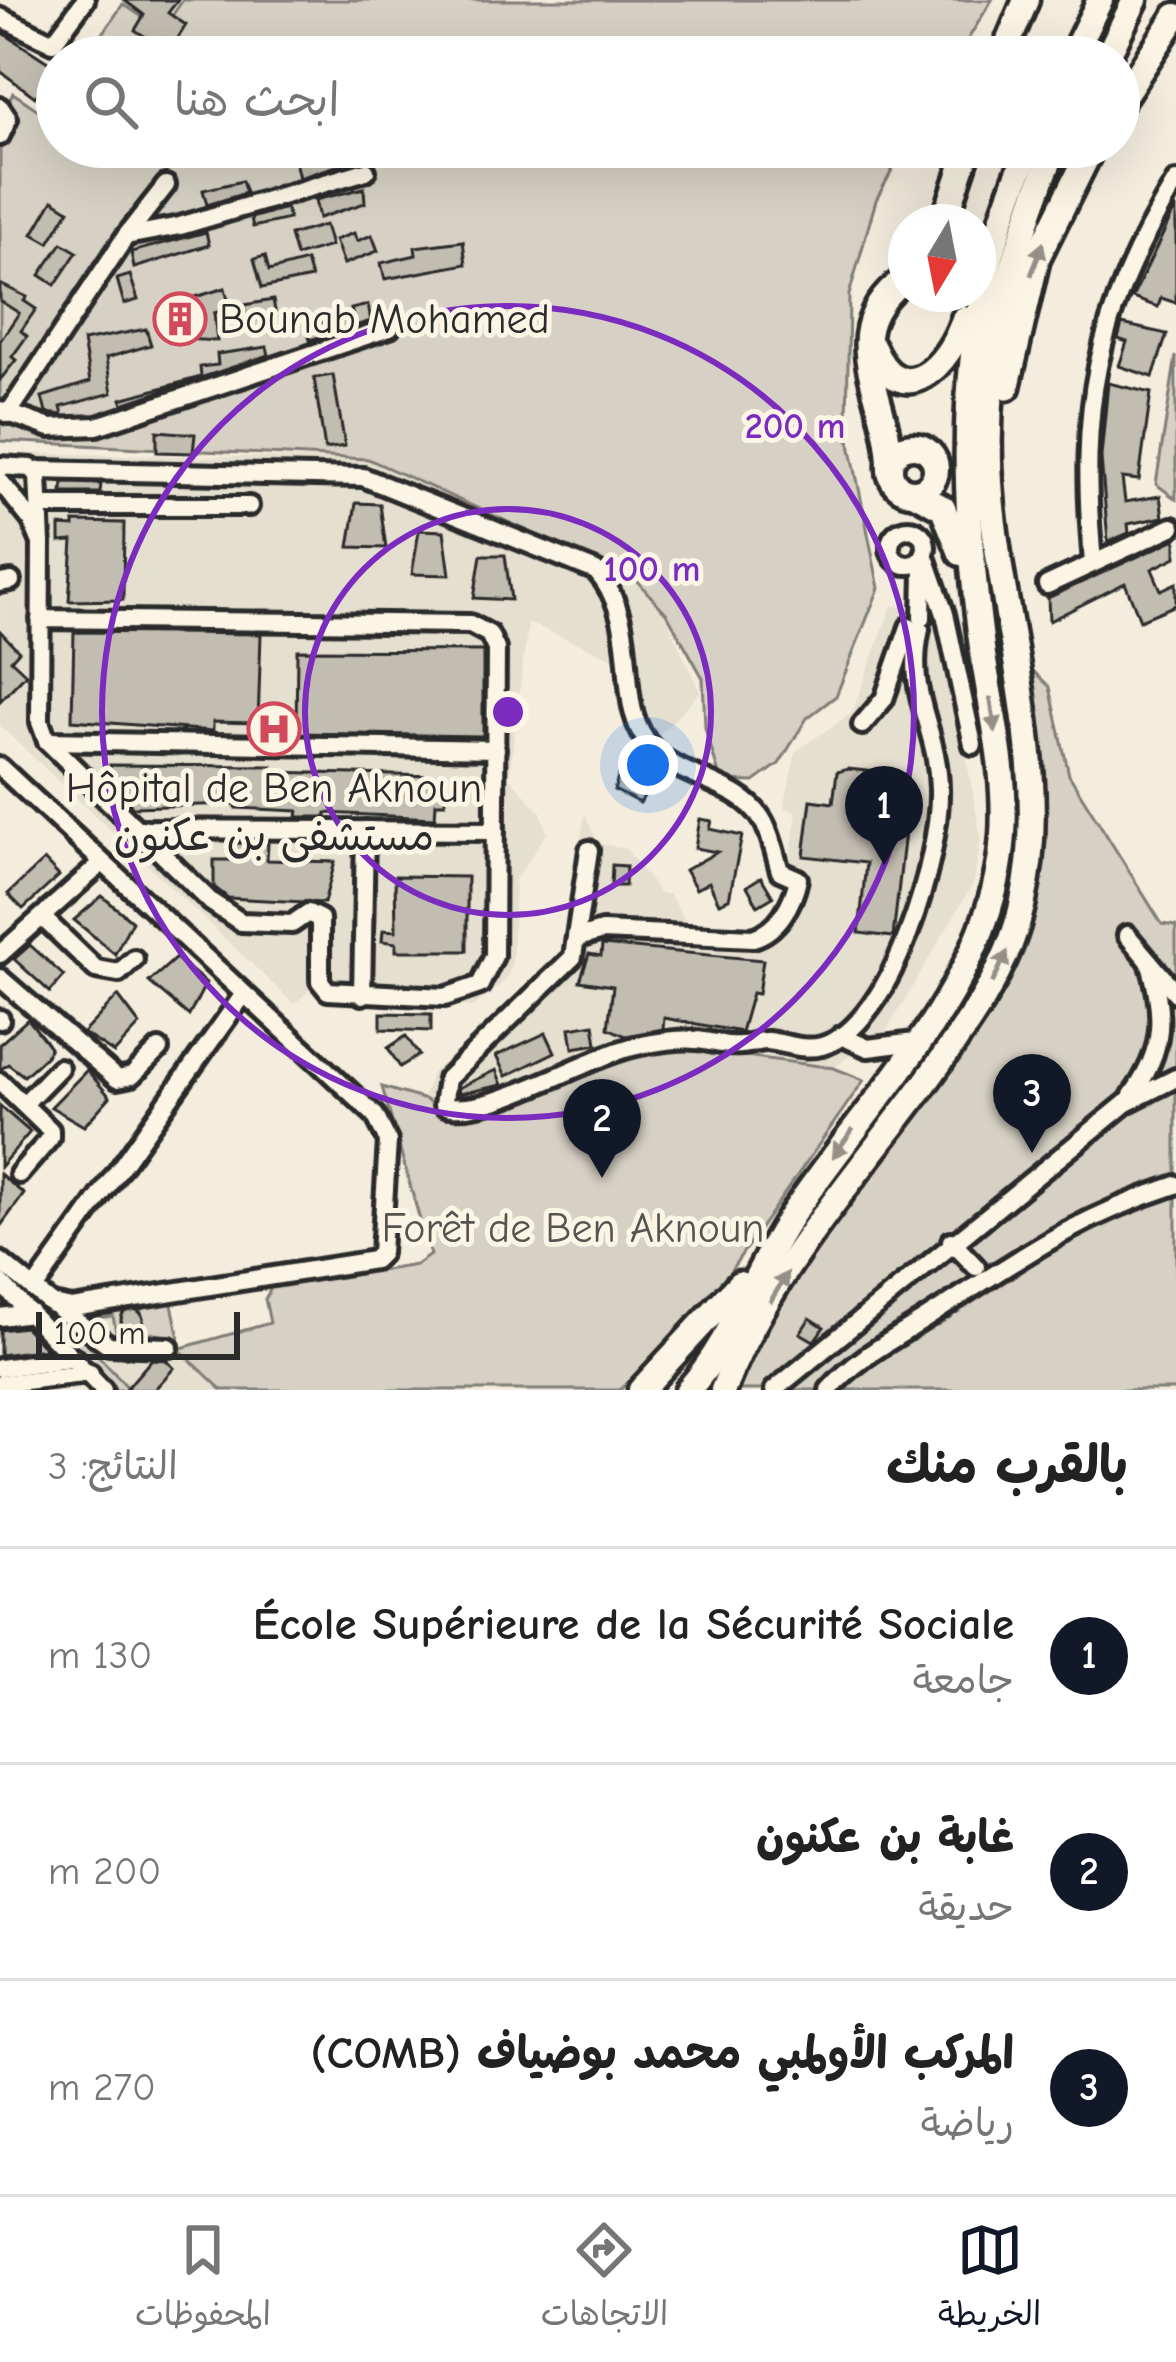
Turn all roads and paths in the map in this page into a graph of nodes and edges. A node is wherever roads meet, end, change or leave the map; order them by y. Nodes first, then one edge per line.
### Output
1 (6, 0) edge
2 (85, 0) edge
3 (1026, 0) edge
4 (1088, 0) edge
5 (1100, 0) edge
6 (1125, 0) edge
7 (1135, 0) edge
8 (0, 12) edge
9 (1176, 16) edge
10 (40, 36) edge
11 (57, 36) edge
12 (1011, 36) edge
13 (1070, 36) edge
14 (1082, 36) edge
15 (1107, 36) edge
16 (1117, 36) edge
17 (1140, 71) edge
18 (0, 107) edge
19 (0, 136) edge
20 (962, 168) edge
21 (1032, 168) edge
22 (1036, 168) edge
23 (1081, 168) edge
24 (366, 171) dead end
25 (1176, 181) edge
26 (166, 185) dead end
27 (950, 204) edge
28 (999, 230) junction
29 (126, 236) junction
30 (996, 237) edge
31 (888, 296) edge
32 (872, 312) junction
33 (966, 312) edge
34 (390, 328) dead end
35 (872, 374) junction
36 (967, 383) junction
37 (4, 412) edge
38 (922, 448) junction
39 (0, 466) edge
40 (890, 467) junction
41 (35, 470) junction
42 (0, 482) edge
43 (911, 492) junction
44 (41, 506) junction
45 (249, 506) dead end
46 (1172, 527) dead end
47 (906, 530) junction
48 (956, 534) junction
49 (40, 543) junction
50 (919, 555) junction
51 (1093, 563) junction
52 (1004, 581) junction
53 (1047, 585) dead end
54 (40, 619) junction
55 (916, 622) junction
56 (982, 651) junction
57 (887, 690) junction
58 (915, 694) junction
59 (862, 725) dead end
60 (47, 741) junction
61 (973, 745) dead end
62 (496, 749) junction
63 (0, 767) edge
64 (135, 829) junction
65 (365, 830) junction
66 (495, 831) junction
67 (589, 850) dead end
68 (102, 863) junction
69 (43, 918) junction
70 (1127, 935) dead end
71 (578, 938) junction
72 (0, 954) edge
73 (134, 958) dead end
74 (1149, 961) junction
75 (0, 977) edge
76 (1176, 993) edge
77 (244, 994) junction
78 (362, 995) junction
79 (839, 1037) junction
80 (915, 1042) junction
81 (159, 1049) dead end
82 (59, 1068) dead end
83 (1176, 1078) edge
84 (0, 1082) edge
85 (884, 1085) junction
86 (1126, 1103) junction
87 (24, 1104) junction
88 (19, 1174) dead end
89 (1176, 1185) edge
90 (788, 1221) junction
91 (951, 1241) junction
92 (0, 1262) edge
93 (976, 1267) dead end
94 (0, 1282) edge
95 (34, 1289) junction
96 (52, 1304) junction
97 (31, 1312) junction
98 (0, 1317) edge
99 (744, 1345) junction
100 (169, 1347) dead end
101 (75, 1358) junction
102 (0, 1367) edge
103 (90, 1372) junction
104 (0, 1384) edge
105 (103, 1390) edge
106 (641, 1390) edge
107 (688, 1390) edge
108 (723, 1390) edge
109 (734, 1390) edge
110 (774, 1390) edge
111 (829, 1390) edge

1 - 8 street
2 - 11 street
3 - 12 highway
4 - 13 highway
5 - 14 highway
6 - 15 highway
7 - 16 highway
8 - 10 street
9 - 17 highway
18 - 19 street
20 - 27 highway
21 - 28 highway
22 - 52 highway
52 -> 23 highway
24 - 29 street
25 - 51 street
26 - 29 street
28 - 30 highway
28 - 36 highway
29 - 37 street
31 - 32 highway
32 - 33 highway
32 - 35 highway
34 - 37 street
35 - 38 highway
35 - 40 highway
36 - 38 highway
36 - 56 highway
38 - 40 highway
38 - 43 highway
39 - 41 street
40 - 43 highway
41 - 44 street
41 - 71 street
42 - 49 street
43 - 47 street
43 - 48 highway
44 - 45 street
44 - 49 street
46 - 51 street
47 - 50 street
47 - 50 street
48 - 50 street
48 - 56 highway
49 - 54 street
50 - 55 street
50 - 61 street
51 - 53 street
99 -> 52 highway
54 - 60 street
54 - 62 street
55 - 57 street
55 - 58 street
56 -> 80 highway
57 - 58 street
57 - 59 street
58 - 79 street
60 - 62 street
60 - 64 street
62 - 66 street
63 - 68 street
64 - 65 street
64 - 78 street
65 - 66 street
65 - 78 street
66 - 78 street
67 - 71 street
68 - 69 street
68 - 77 street
69 - 72 street
69 - 73 street
70 - 74 street
71 - 79 street
74 - 76 street
74 - 86 street
75 - 81 street
77 - 95 street
77 - 96 street
79 - 80 street
79 - 85 street
80 - 85 highway
82 - 87 street
83 - 86 street
84 - 87 street
85 -> 90 highway
86 - 91 street
87 - 88 street
89 - 111 street
90 - 106 highway
90 - 107 highway
91 - 93 street
91 - 110 street
92 - 95 street
94 - 97 street
95 - 96 street
96 - 100 street
97 - 98 street
97 - 101 street
99 - 108 highway
99 - 109 highway
101 - 102 street
101 - 103 street
103 - 104 street
103 - 105 street

